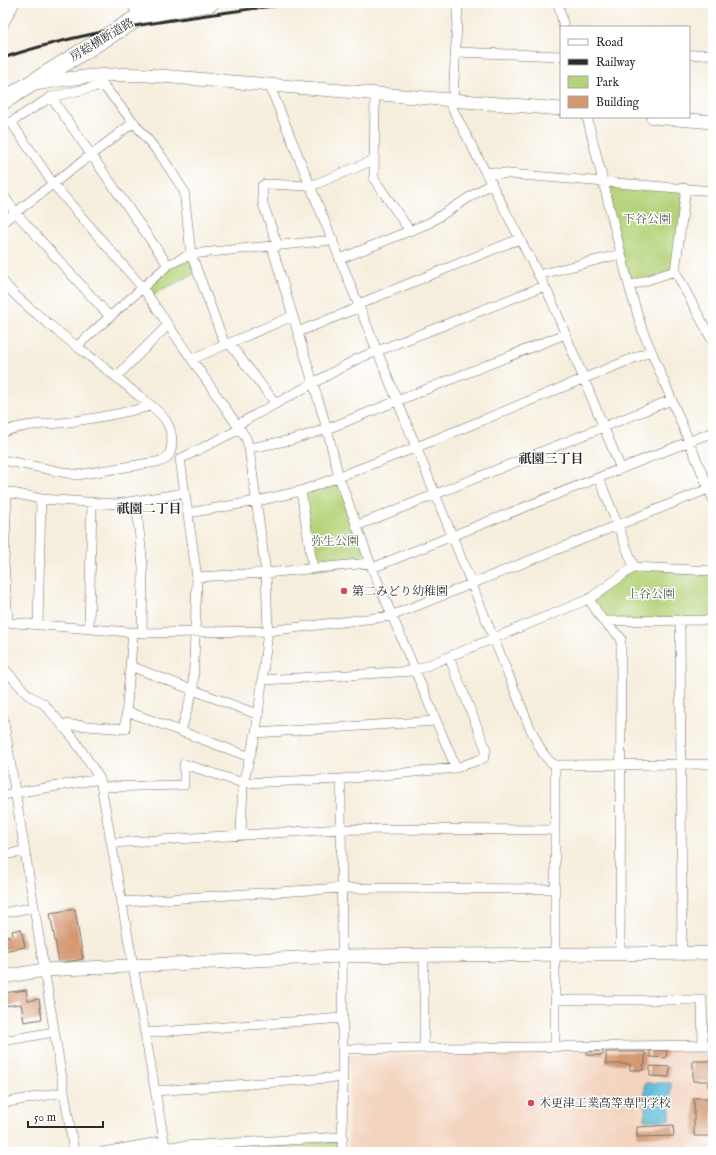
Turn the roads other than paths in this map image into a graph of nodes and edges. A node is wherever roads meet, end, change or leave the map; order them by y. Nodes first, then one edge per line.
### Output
1 (15, 3) edge
2 (210, 3) edge
3 (458, 3) edge
4 (558, 3) edge
5 (138, 9) edge
6 (3, 26) edge
7 (564, 26) edge
8 (455, 52) junction
9 (713, 54) edge
10 (690, 55) edge
11 (560, 56) edge
12 (30, 84) junction
13 (269, 84) junction
14 (376, 94) junction
15 (51, 97) junction
16 (450, 100) junction
17 (3, 101) edge
18 (560, 109) edge
19 (586, 118) edge
20 (665, 118) edge
21 (134, 122) junction
22 (713, 122) edge
23 (92, 155) junction
24 (374, 160) junction
25 (486, 172) junction
26 (603, 182) junction
27 (492, 183) junction
28 (54, 185) junction
29 (311, 186) junction
30 (686, 188) junction
31 (713, 191) edge
32 (3, 195) edge
33 (16, 213) junction
34 (3, 222) edge
35 (410, 231) junction
36 (333, 240) junction
37 (520, 240) junction
38 (275, 246) junction
39 (191, 254) junction
40 (621, 254) junction
41 (340, 259) junction
42 (168, 265) junction
43 (675, 271) junction
44 (538, 275) junction
45 (3, 281) edge
46 (544, 286) junction
47 (629, 286) junction
48 (142, 287) junction
49 (359, 306) junction
50 (293, 316) junction
51 (110, 317) junction
52 (168, 325) junction
53 (298, 332) junction
54 (565, 334) junction
55 (713, 342) edge
56 (227, 344) junction
57 (77, 346) junction
58 (651, 351) junction
59 (378, 352) junction
60 (192, 359) junction
61 (116, 377) junction
62 (584, 378) junction
63 (313, 382) junction
64 (398, 400) junction
65 (671, 400) junction
66 (276, 404) junction
67 (151, 406) junction
68 (239, 427) junction
69 (604, 427) junction
70 (327, 429) junction
71 (3, 432) edge
72 (713, 432) edge
73 (688, 442) junction
74 (417, 447) junction
75 (250, 448) junction
76 (3, 460) edge
77 (621, 469) junction
78 (339, 477) junction
79 (599, 478) junction
80 (708, 489) junction
81 (301, 491) junction
82 (5, 492) edge
83 (184, 492) junction
84 (436, 494) junction
85 (41, 499) junction
86 (713, 500) edge
87 (136, 501) junction
88 (257, 501) junction
89 (92, 503) junction
90 (188, 513) junction
91 (618, 525) junction
92 (356, 526) junction
93 (453, 536) junction
94 (4, 562) edge
95 (370, 566) junction
96 (634, 567) junction
97 (313, 569) junction
98 (713, 571) edge
99 (266, 573) junction
100 (197, 577) junction
101 (472, 584) junction
102 (589, 599) junction
103 (391, 616) junction
104 (680, 620) junction
105 (713, 620) edge
106 (603, 621) junction
107 (622, 621) junction
108 (6, 622) edge
109 (38, 625) junction
110 (89, 628) junction
111 (268, 631) junction
112 (138, 632) junction
113 (196, 632) junction
114 (621, 638) junction
115 (495, 639) junction
116 (449, 657) junction
117 (130, 666) junction
118 (3, 667) edge
119 (414, 671) junction
120 (263, 680) junction
121 (193, 690) junction
122 (126, 711) junction
123 (259, 714) junction
124 (3, 717) edge
125 (436, 721) junction
126 (61, 724) junction
127 (181, 731) junction
128 (256, 733) junction
129 (250, 757) junction
130 (620, 764) junction
131 (681, 764) junction
132 (713, 764) edge
133 (555, 765) junction
134 (456, 768) junction
135 (341, 779) junction
136 (101, 783) junction
137 (243, 783) junction
138 (15, 792) junction
139 (3, 794) edge
140 (341, 830) junction
141 (555, 830) junction
142 (241, 836) junction
143 (111, 843) junction
144 (25, 851) junction
145 (3, 855) edge
146 (341, 888) junction
147 (555, 889) junction
148 (122, 902) junction
149 (34, 907) junction
150 (3, 913) edge
151 (713, 953) edge
152 (555, 954) junction
153 (620, 954) junction
154 (682, 954) junction
155 (424, 955) junction
156 (341, 956) junction
157 (133, 966) junction
158 (44, 970) junction
159 (3, 976) edge
160 (555, 1000) junction
161 (343, 1018) junction
162 (54, 1032) junction
163 (145, 1033) junction
164 (3, 1041) edge
165 (703, 1045) junction
166 (713, 1045) edge
167 (555, 1047) junction
168 (424, 1048) junction
169 (344, 1049) junction
170 (343, 1077) junction
171 (155, 1091) junction
172 (64, 1092) junction
173 (3, 1103) edge
174 (342, 1137) junction
175 (165, 1147) edge
176 (74, 1152) edge
177 (103, 1152) edge
178 (342, 1152) edge

1 - 6 street
2 - 5 highway, 房総横断道路
3 - 8 street
4 - 7 street
5 - 12 highway, 房総横断道路
8 - 11 street
8 - 16 street
9 - 10 street
12 - 13 street
12 - 17 highway, 房総横断道路
13 - 14 street
13 - 29 street
14 - 16 street
14 - 24 street
15 - 21 street
15 - 23 street
15 - 28 street
16 - 18 street
16 - 25 street
19 - 26 street
20 - 22 street
21 - 23 street
21 - 39 street
23 - 28 street
23 - 42 street
24 - 29 street
24 - 35 street
25 - 26 street
25 - 27 street
26 - 30 street
26 - 40 street
27 - 35 street
27 - 37 street
28 - 33 street
28 - 48 street
29 - 36 street
29 - 38 street
30 - 31 street
30 - 43 street
32 - 33 street
33 - 34 street
33 - 51 street
35 - 41 street
36 - 38 street
36 - 41 street
37 - 44 street
37 - 49 street
38 - 39 street
38 - 50 street
39 - 42 street
39 - 56 street
40 - 44 street
40 - 47 street
41 - 49 street
42 - 48 street
43 - 47 street
43 - 55 street
44 - 46 street
45 - 57 street
46 - 54 street
46 - 59 street
47 - 58 street
48 - 51 street
48 - 52 street
49 - 53 street
49 - 59 street
50 - 53 street
50 - 56 street
51 - 57 street
52 - 60 street
52 - 61 street
53 - 63 street
54 - 62 street
54 - 64 street
56 - 60 street
56 - 66 street
57 - 61 street
58 - 62 street
58 - 65 street
59 - 63 street
59 - 64 street
60 - 68 street
61 - 67 street
62 - 69 street
62 - 74 street
63 - 66 street
63 - 70 street
64 - 70 street
64 - 74 street
65 - 69 street
65 - 73 street
66 - 68 street
67 - 71 street
67 - 76 street
68 - 75 street
68 - 83 street
69 - 77 street
69 - 84 street
70 - 75 street
70 - 78 street
72 - 73 street
73 - 77 street
73 - 80 street
74 - 78 street
74 - 84 street
75 - 88 street
77 - 79 street
78 - 81 street
78 - 92 street
79 - 91 street
79 - 93 street
80 - 86 street
80 - 91 street
81 - 88 street
81 - 97 street
82 - 85 street
82 - 94 street
83 - 87 street
83 - 90 street
84 - 92 street
84 - 93 street
85 - 89 street
85 - 109 street
87 - 89 street
87 - 112 street
88 - 90 street
88 - 99 street
89 - 110 street
90 - 100 street
91 - 96 street
91 - 101 street
92 - 95 street
93 - 95 street
93 - 101 street
94 - 108 street
95 - 97 street
95 - 103 street
96 - 98 street
96 - 102 street
97 - 99 street
99 - 100 street
99 - 111 street
100 - 113 street
101 - 103 street
101 - 115 street
102 - 106 street
102 - 115 street
103 - 111 street
103 - 119 street
104 - 105 street
104 - 107 street
104 - 131 street
106 - 107 street
106 - 114 street
107 - 114 street
108 - 109 street
109 - 110 street
110 - 112 street
111 - 113 street
111 - 120 street
112 - 113 street
112 - 117 street
113 - 121 street
114 - 130 street
115 - 116 street
115 - 133 street
116 - 119 street
116 - 134 street
117 - 121 street
117 - 122 street
118 - 126 street
119 - 120 street
119 - 125 street
120 - 123 street
121 - 123 street
121 - 127 street
122 - 126 street
122 - 127 street
123 - 128 street
124 - 138 street
125 - 128 street
125 - 134 street
126 - 136 street
127 - 129 street
128 - 129 street
129 - 137 street
130 - 131 street
130 - 133 street
130 - 153 street
131 - 132 street
131 - 154 street
133 - 141 street
134 - 135 street
135 - 137 street
135 - 140 street
136 - 137 street
136 - 138 street
136 - 143 street
137 - 142 street
138 - 139 street
138 - 144 street
140 - 141 street
140 - 142 street
140 - 146 street
141 - 147 street
142 - 143 street
143 - 148 street
144 - 145 street
144 - 149 street
146 - 147 street
146 - 148 street
146 - 156 street
147 - 152 street
148 - 157 street
149 - 150 street
149 - 158 street
151 - 154 street
152 - 153 street
152 - 155 street
152 - 160 street
153 - 154 street
155 - 156 street
155 - 168 street
156 - 157 street
156 - 161 street
157 - 158 street
157 - 163 street
158 - 159 street
158 - 162 street
160 - 165 street
160 - 167 street
161 - 163 street
161 - 169 street
162 - 164 street
162 - 172 street
163 - 171 street
165 - 166 street
165 - 167 street
167 - 168 street
168 - 169 street
169 - 170 street
170 - 171 street
170 - 174 street
171 - 175 street
172 - 173 street
172 - 176 street
174 - 175 street
174 - 178 street
175 - 177 street

